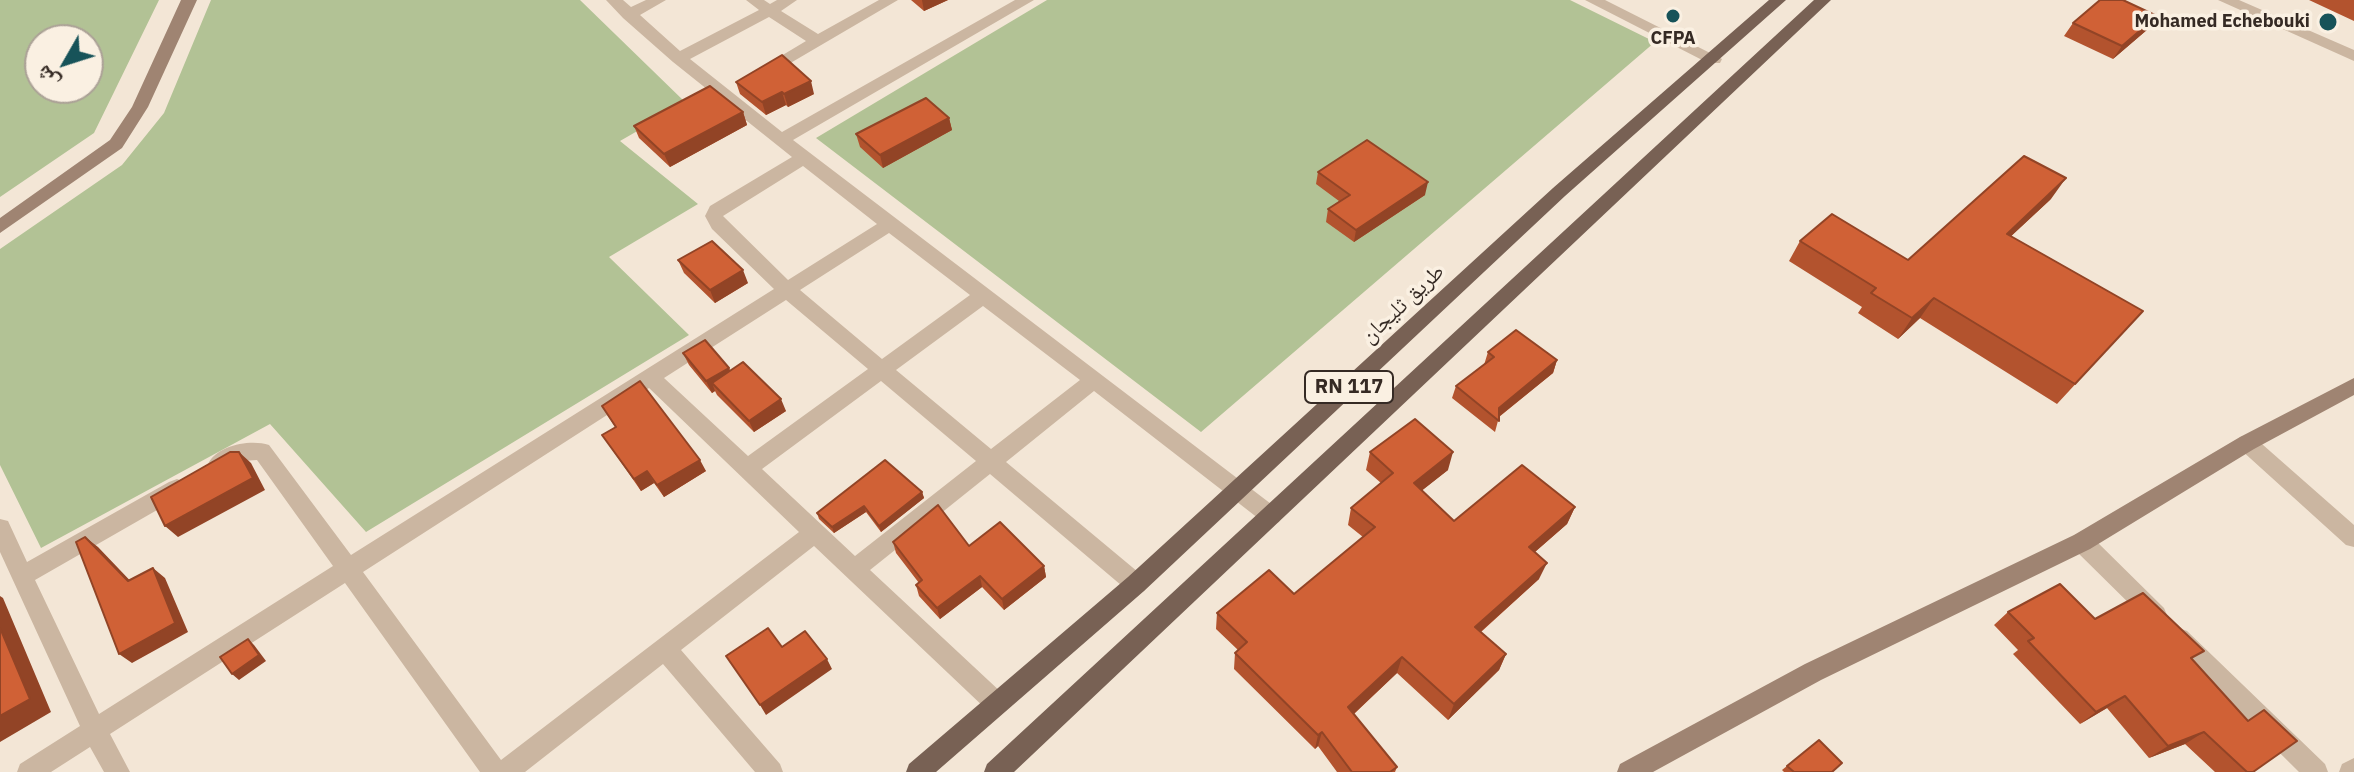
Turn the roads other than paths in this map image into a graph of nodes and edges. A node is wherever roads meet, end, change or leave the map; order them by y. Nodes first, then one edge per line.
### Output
1 (189, 0) edge
2 (614, 0) edge
3 (658, 0) edge
4 (754, 0) edge
5 (789, 0) edge
6 (890, 0) edge
7 (1026, 0) edge
8 (1593, 0) edge
9 (1778, 0) edge
10 (1823, 0) edge
11 (2226, 0) edge
12 (769, 10) junction
13 (628, 15) junction
14 (817, 41) junction
15 (2354, 56) edge
16 (679, 58) junction
17 (1714, 59) junction
18 (738, 85) junction
19 (781, 140) junction
20 (804, 158) junction
21 (890, 224) junction
22 (0, 227) edge
23 (787, 290) junction
24 (983, 296) junction
25 (881, 369) junction
26 (650, 377) junction
27 (1093, 381) junction
28 (2354, 386) edge
29 (2247, 443) junction
30 (991, 462) junction
31 (746, 469) junction
32 (1237, 491) junction
33 (1271, 516) junction
34 (0, 528) edge
35 (814, 533) junction
36 (2354, 538) edge
37 (2082, 542) junction
38 (349, 568) junction
39 (853, 570) junction
40 (24, 575) junction
41 (1136, 584) junction
42 (665, 649) junction
43 (995, 702) junction
44 (94, 730) junction
45 (1643, 769) edge
46 (29, 772) edge
47 (118, 772) edge
48 (495, 772) edge
49 (505, 772) edge
50 (771, 772) edge
51 (918, 772) edge
52 (996, 772) edge
53 (2316, 772) edge

1 - 22 street
2 - 13 street
3 - 13 street
4 - 12 street
5 - 12 street
6 - 14 street
7 - 19 street
8 - 17 street
9 - 17 main road, طريق ثليجان / RN 117
10 - 33 main road, RN 117
11 - 15 street
12 - 14 street
12 - 16 street
13 - 16 street
14 - 18 street
16 - 18 street
17 - 32 main road, طريق ثليجان / RN 117
18 - 19 street
19 - 20 street
20 - 21 street
20 - 23 street
21 - 23 street
21 - 24 street
23 - 25 street
23 - 26 street
24 - 25 street
24 - 27 street
25 - 30 street
25 - 31 street
26 - 31 street
26 - 38 street
27 - 30 street
27 - 32 street
28 - 29 street
29 - 36 street
29 - 37 street
30 - 39 street
30 - 41 street
31 - 35 street
32 - 33 street
32 - 41 main road, طريق ثليجان / RN 117
33 - 52 main road, RN 117
34 - 40 street
35 - 39 street
35 - 42 street
37 - 45 street
37 - 53 street
38 - 40 street
38 - 44 street
38 - 48 street
39 - 43 street
40 - 44 street
41 - 43 main road, طريق ثليجان / RN 117
42 - 49 street
42 - 50 street
43 - 51 main road, طريق ثليجان / RN 117
44 - 46 street
44 - 47 street

